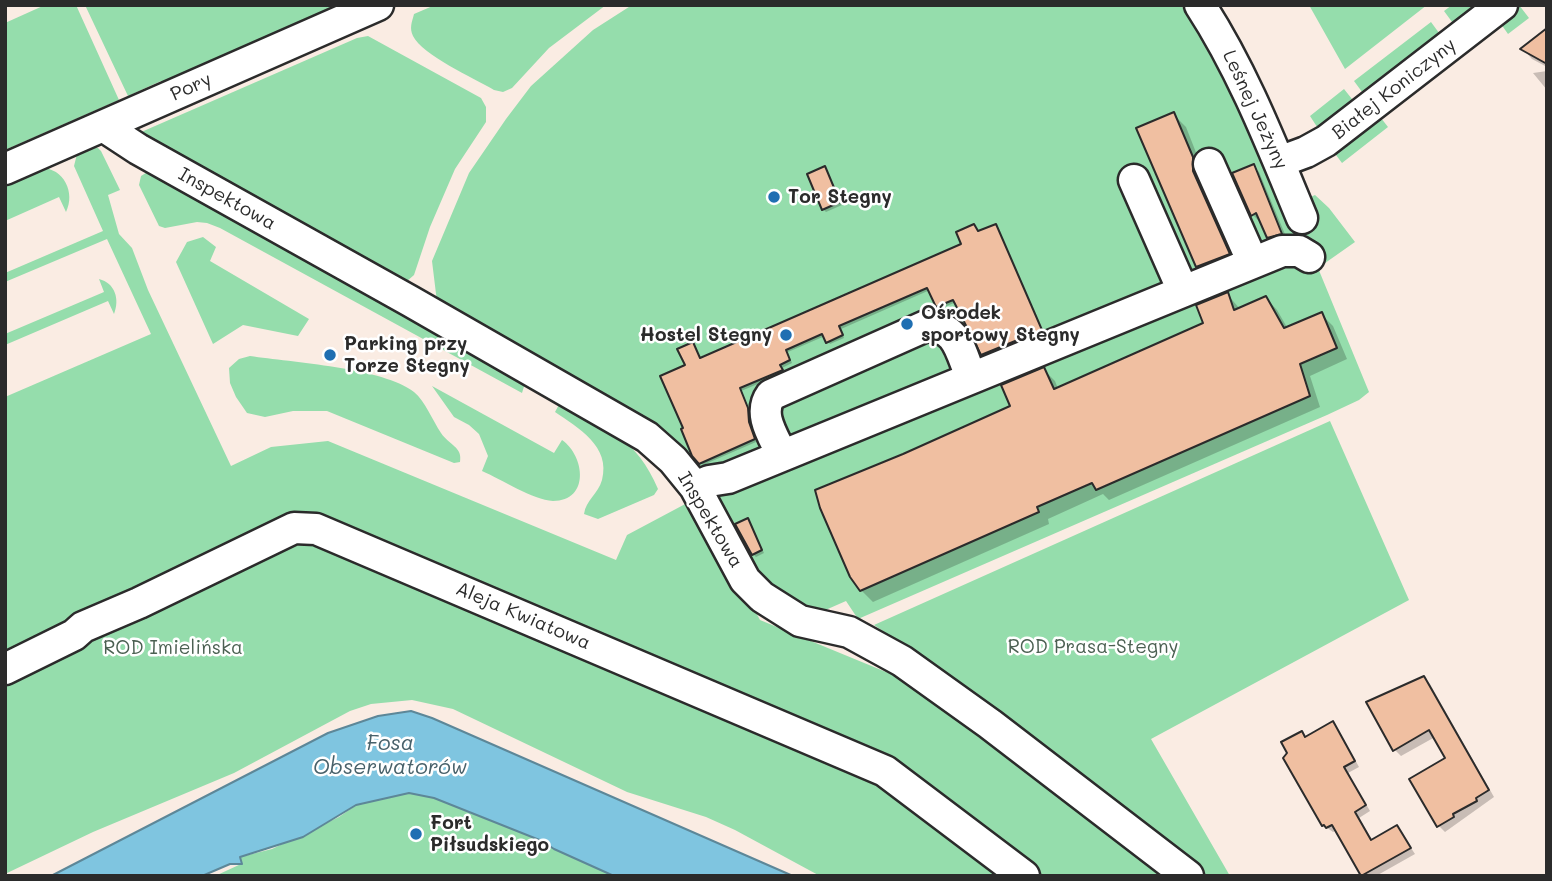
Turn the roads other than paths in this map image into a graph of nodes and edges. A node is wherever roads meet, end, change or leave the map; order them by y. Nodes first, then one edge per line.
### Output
1 (378, 5) edge
2 (1200, 5) edge
3 (1502, 5) edge
4 (103, 126) junction
5 (1279, 162) junction
6 (1209, 164) dead end
7 (5, 169) edge
8 (1134, 180) dead end
9 (1303, 218) dead end
10 (1309, 257) dead end
11 (1252, 263) junction
12 (1182, 291) junction
13 (971, 377) junction
14 (782, 455) junction
15 (695, 487) junction
16 (5, 669) edge
17 (1024, 876) edge
18 (1188, 876) edge

1 - 4 street, Pory
2 - 5 street, Leśnej Jeżyny
3 - 5 street, Białej Koniczyny
4 - 7 street, Pory
4 - 15 street, Inspektowa
5 - 9 street, Leśnej Jeżyny
6 - 11 street
8 - 12 street
10 - 11 street
11 - 12 street
12 - 13 street
13 - 14 street
13 - 14 street
14 - 15 street
15 - 18 street, Inspektowa
16 - 17 street, Aleja Kwiatowa

